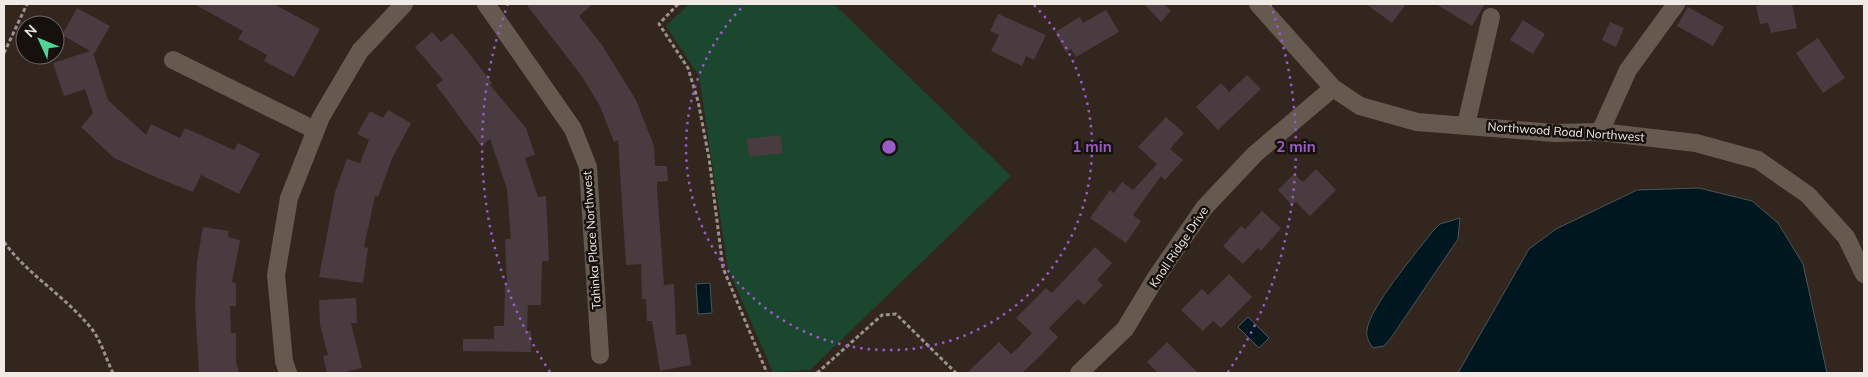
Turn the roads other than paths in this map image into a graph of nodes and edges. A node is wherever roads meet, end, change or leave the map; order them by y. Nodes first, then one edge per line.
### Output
1 (404, 4) edge
2 (486, 4) edge
3 (1258, 4) edge
4 (1676, 4) edge
5 (1491, 18) dead end
6 (173, 60) dead end
7 (1333, 88) junction
8 (1466, 125) junction
9 (315, 130) junction
10 (1600, 132) junction
11 (1864, 274) edge
12 (600, 355) dead end
13 (288, 373) edge
14 (1079, 373) edge

1 - 9 street
2 - 12 street, Tahinka Place Northwest
3 - 7 street, Northwood Road Northwest
4 - 10 street
5 - 8 street
6 - 9 street
7 - 8 street, Northwood Road Northwest
7 - 14 street, Knoll Ridge Drive
8 - 10 street, Northwood Road Northwest
9 - 13 street
10 - 11 street, Northwood Road Northwest

